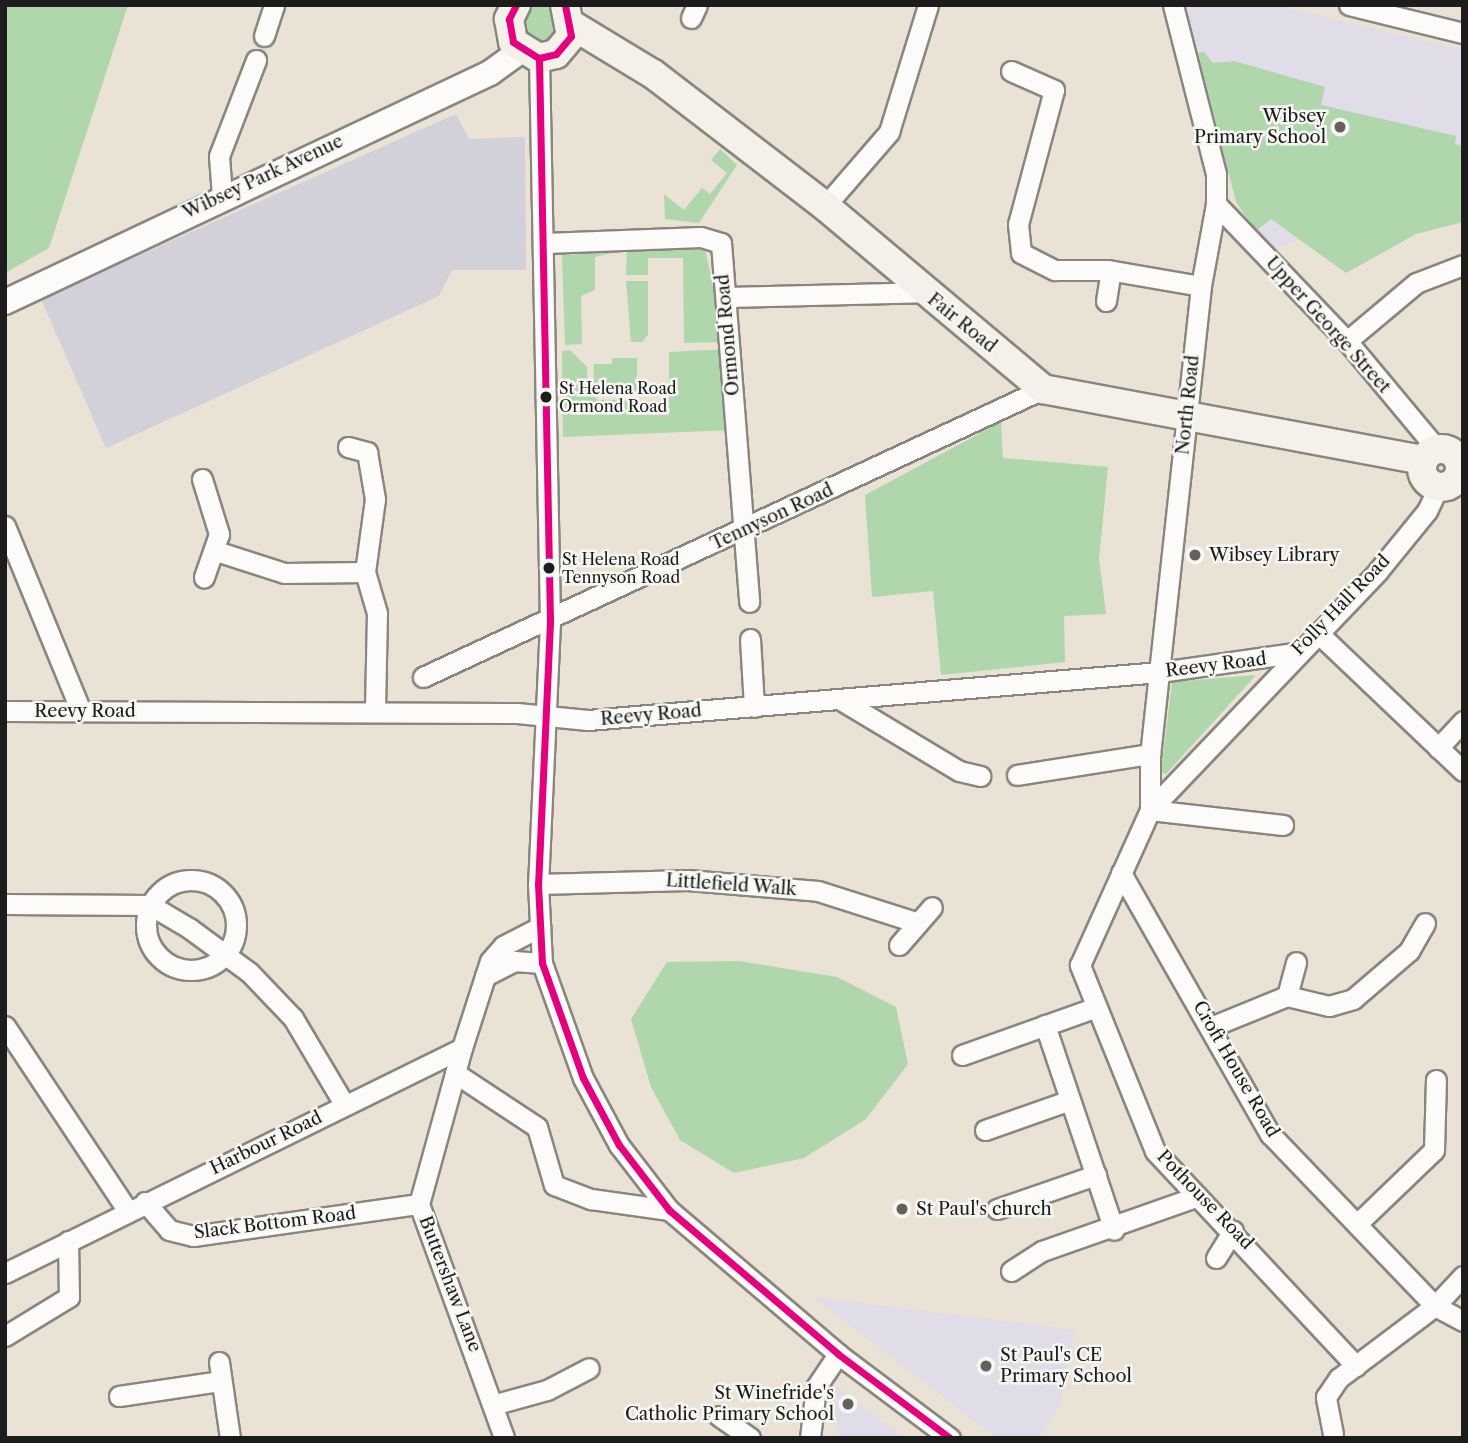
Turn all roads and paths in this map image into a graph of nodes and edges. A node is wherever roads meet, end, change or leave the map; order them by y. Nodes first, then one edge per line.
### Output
1 (274, 5) edge
2 (928, 5) edge
3 (1173, 5) edge
4 (1349, 5) edge
5 (513, 6) edge
6 (568, 15) edge
7 (1463, 33) edge
8 (264, 36) dead end
9 (530, 54) junction
10 (256, 60) dead end
11 (1011, 71) dead end
12 (222, 196) junction
13 (1216, 204) junction
14 (825, 206) junction
15 (545, 243) junction
16 (1463, 265) edge
17 (1111, 271) junction
18 (1201, 286) junction
19 (924, 292) junction
20 (726, 297) junction
21 (1106, 300) dead end
22 (5, 302) edge
23 (1348, 341) junction
24 (1043, 389) junction
25 (1186, 418) junction
26 (348, 447) dead end
27 (1445, 457) edge
28 (202, 479) dead end
29 (1438, 487) joint
30 (5, 526) edge
31 (744, 530) junction
32 (216, 551) junction
33 (365, 572) junction
34 (204, 577) dead end
35 (749, 602) dead end
36 (550, 622) junction
37 (1318, 633) junction
38 (750, 639) dead end
39 (1294, 653) junction
40 (1160, 672) junction
41 (423, 677) dead end
42 (841, 700) junction
43 (754, 706) junction
44 (5, 711) edge
45 (80, 711) junction
46 (375, 712) junction
47 (550, 719) junction
48 (1463, 721) edge
49 (1438, 748) junction
50 (1150, 754) junction
51 (1463, 771) edge
52 (1017, 775) dead end
53 (981, 776) dead end
54 (1150, 810) junction
55 (1283, 825) dead end
56 (1121, 873) junction
57 (538, 884) junction
58 (5, 904) edge
59 (150, 905) junction
60 (932, 906) dead end
61 (918, 923) junction
62 (1425, 923) dead end
63 (540, 927) junction
64 (899, 945) dead end
65 (225, 956) junction
66 (1296, 962) dead end
67 (542, 963) junction
68 (483, 978) junction
69 (1287, 996) junction
70 (1097, 1007) junction
71 (5, 1026) edge
72 (1045, 1026) junction
73 (1213, 1026) junction
74 (462, 1048) junction
75 (962, 1055) dead end
76 (455, 1073) junction
77 (1436, 1080) dead end
78 (1070, 1100) junction
79 (344, 1104) junction
80 (985, 1130) dead end
81 (1096, 1175) junction
82 (1198, 1196) junction
83 (419, 1204) junction
84 (137, 1206) junction
85 (997, 1209) dead end
86 (669, 1210) junction
87 (1357, 1224) junction
88 (1114, 1230) junction
89 (1233, 1231) junction
90 (68, 1241) junction
91 (1216, 1258) dead end
92 (1011, 1271) dead end
93 (5, 1273) edge
94 (1463, 1276) edge
95 (1435, 1306) junction
96 (1463, 1321) edge
97 (5, 1335) edge
98 (838, 1354) junction
99 (1356, 1366) junction
100 (589, 1368) dead end
101 (118, 1396) dead end
102 (496, 1404) junction
103 (719, 1416) dead end
104 (1333, 1434) dead end
105 (230, 1438) edge
106 (503, 1438) edge
107 (750, 1438) edge
108 (810, 1438) edge
109 (950, 1438) edge

1 - 8 street
2 - 14 street
3 - 13 street, North Road
4 - 7 street
5 - 9 main road
6 - 9 main road
6 - 14 main road, Fair Road
9 - 12 street, Wibsey Park Avenue
9 - 15 street
10 - 12 street
11 - 17 street
12 - 22 street, Wibsey Park Avenue
13 - 18 street, North Road
13 - 23 street, Upper George Street
14 - 19 main road, Fair Road
15 - 20 street, Ormond Road
15 - 36 street
16 - 23 street
17 - 18 street
17 - 21 street
18 - 25 street, North Road
19 - 20 street
19 - 24 main road, Fair Road
20 - 31 street, Ormond Road
23 - 27 street, Upper George Street
24 - 25 main road, Fair Road
24 - 31 street, Tennyson Road
25 - 27 main road, Fair Road
25 - 40 street, North Road
26 - 33 street
27 - 29 main road
28 - 32 street
29 - 37 street, Folly Hall Road
30 - 45 street
31 - 35 street, Ormond Road
31 - 36 street, Tennyson Road
32 - 33 street
32 - 34 street
33 - 46 street
36 - 41 street, Tennyson Road
36 - 47 street
37 - 39 street, Folly Hall Road
37 - 49 street
38 - 43 street
39 - 40 street, Reevy Road
39 - 54 street, Folly Hall Road
40 - 42 street, Reevy Road
40 - 50 street, North Road
42 - 43 street, Reevy Road
42 - 53 street
43 - 47 street, Reevy Road
44 - 45 street, Reevy Road
45 - 46 street, Reevy Road
46 - 47 street, Reevy Road
47 - 57 street
48 - 49 street
49 - 51 street
50 - 52 street
50 - 54 street, North Road
54 - 55 street
54 - 56 street, Folly Hall Road
56 - 70 street, Folly Hall Road
56 - 73 street, Croft House Road
57 - 61 street, Littlefield Walk
57 - 63 street
58 - 59 street
59 - 65 street
59 - 65 street
59 - 65 street
60 - 61 street
61 - 64 street
62 - 69 street
63 - 67 street
63 - 68 street
65 - 79 street
66 - 69 street
67 - 68 street
67 - 86 street
68 - 74 street
69 - 73 street
70 - 72 street
70 - 82 street, Pothouse Road
71 - 84 street, Slack Bottom Road
72 - 75 street
72 - 78 street
73 - 87 street, Croft House Road
74 - 76 street, Buttershaw Lane
74 - 79 street, Harbour Road
76 - 83 street, Buttershaw Lane
76 - 86 street
77 - 87 street
78 - 80 street
78 - 81 street
79 - 84 street, Harbour Road
81 - 85 street
81 - 88 street
82 - 88 street
82 - 89 street, Pothouse Road
83 - 84 street, Slack Bottom Road
83 - 102 street, Buttershaw Lane
84 - 90 street, Harbour Road
86 - 98 street
87 - 95 street, Croft House Road
88 - 92 street
89 - 91 street
89 - 99 street, Pothouse Road
90 - 93 street, Harbour Road
90 - 97 street
94 - 95 street
95 - 96 street, Croft House Road
95 - 99 street
98 - 108 street
98 - 109 street
99 - 104 street
100 - 102 street
101 - 105 street
102 - 106 street, Buttershaw Lane
103 - 107 street

